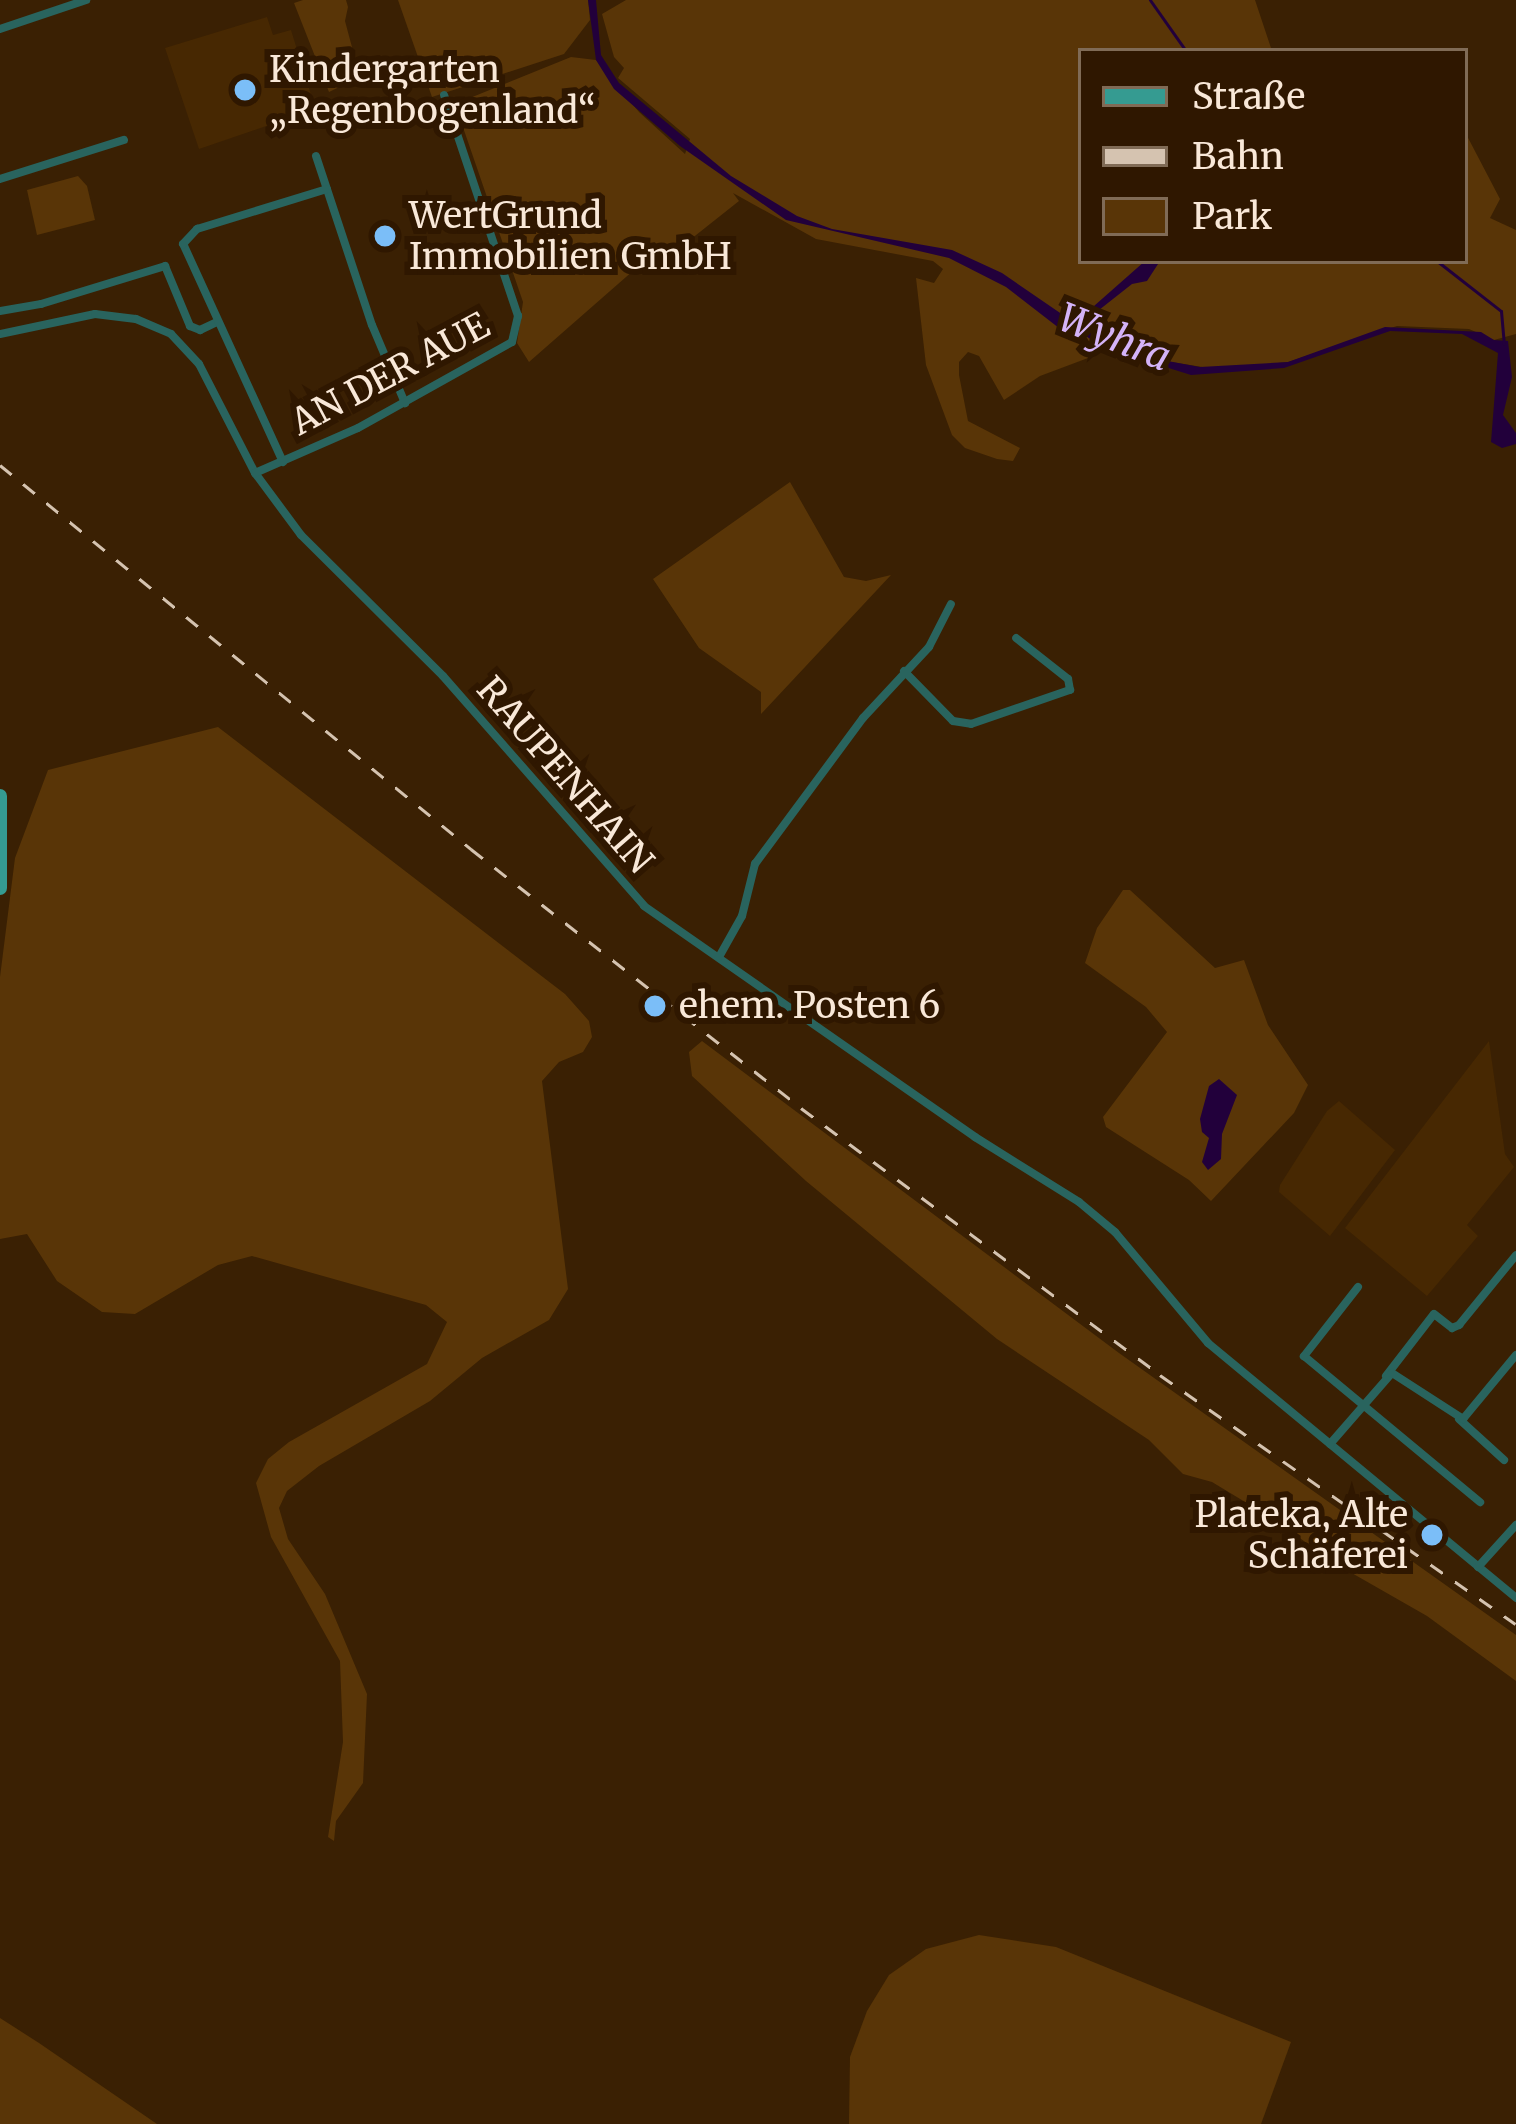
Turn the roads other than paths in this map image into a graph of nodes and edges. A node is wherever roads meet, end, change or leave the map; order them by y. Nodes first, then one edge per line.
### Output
1 (86, 0) edge
2 (0, 29) edge
3 (444, 95) dead end
4 (124, 140) dead end
5 (316, 156) dead end
6 (0, 178) edge
7 (327, 189) junction
8 (0, 311) edge
9 (217, 322) junction
10 (0, 334) edge
11 (405, 403) junction
12 (283, 462) junction
13 (255, 473) junction
14 (951, 604) dead end
15 (1016, 638) dead end
16 (904, 671) junction
17 (0, 796) edge
18 (0, 888) edge
19 (719, 957) junction
20 (1516, 1255) edge
21 (1358, 1287) dead end
22 (1516, 1355) edge
23 (1386, 1377) junction
24 (1361, 1406) junction
25 (1460, 1419) junction
26 (1330, 1444) junction
27 (1504, 1460) dead end
28 (1480, 1502) dead end
29 (1516, 1525) edge
30 (1478, 1567) junction
31 (1516, 1598) edge

1 - 2 street
3 - 11 street, AN DER AUE
4 - 6 street
5 - 7 street
7 - 9 street
7 - 11 street
8 - 9 street
9 - 12 street
10 - 13 street, RAUPENHAIN
11 - 12 street, AN DER AUE
12 - 13 street, AN DER AUE
13 - 19 street, RAUPENHAIN
14 - 16 street
15 - 16 street
16 - 19 street
17 - 18 main road
19 - 26 street, RAUPENHAIN
20 - 23 street
21 - 24 street
22 - 25 street
23 - 24 street
23 - 25 street
24 - 26 street
24 - 28 street
25 - 27 street
26 - 30 street, RAUPENHAIN
29 - 30 street
30 - 31 street, RAUPENHAIN

